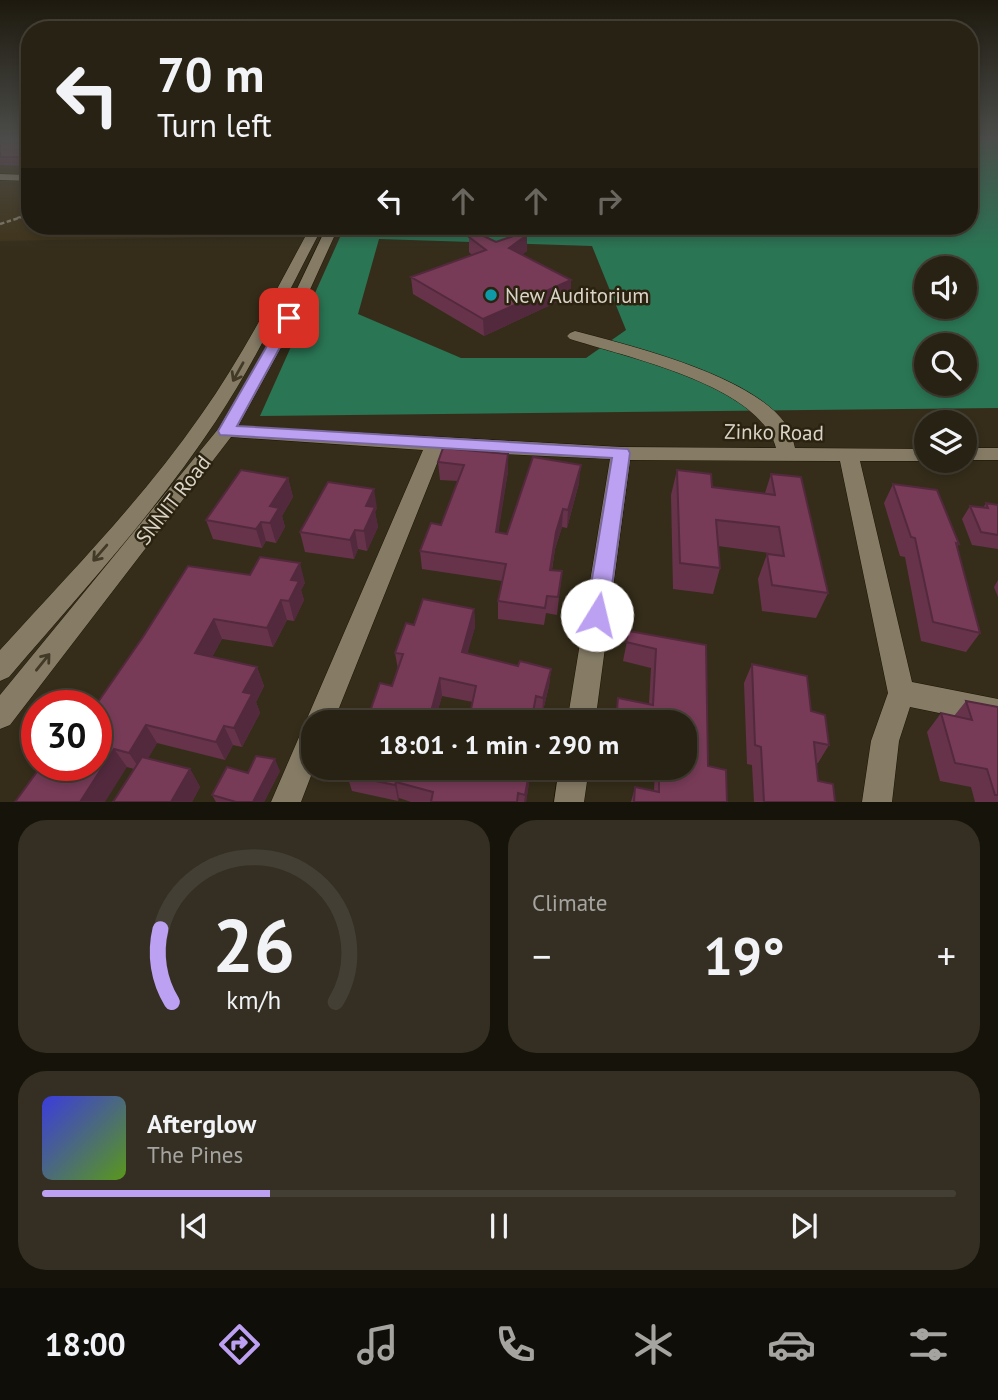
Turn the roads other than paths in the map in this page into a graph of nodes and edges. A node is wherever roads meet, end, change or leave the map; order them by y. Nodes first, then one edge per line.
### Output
1 (0, 177) edge
2 (21, 177) edge
3 (312, 235) edge
4 (328, 235) edge
5 (575, 337) dead end
6 (226, 431) junction
7 (435, 444) junction
8 (621, 453) junction
9 (998, 454) edge
10 (788, 455) junction
11 (914, 455) edge
12 (977, 455) edge
13 (849, 456) junction
14 (0, 669) edge
15 (901, 693) junction
16 (324, 710) edge
17 (583, 710) edge
18 (998, 712) edge
19 (0, 716) edge
20 (301, 765) edge
21 (572, 780) edge
22 (286, 802) edge
23 (569, 802) edge
24 (877, 802) edge

1 - 2 street
3 -> 14 street, SNNIT Road
4 - 6 street, SNNIT Road
5 - 10 street
6 - 7 street, Zinko Road
19 -> 6 street, SNNIT Road
7 - 8 street, Zinko Road
7 - 16 street
8 - 10 street, Zinko Road
8 - 17 street
9 - 12 street
10 - 13 street, Zinko Road
11 - 13 street, Zinko Road
13 - 15 street
15 - 18 street
15 - 24 street
20 - 22 street
21 - 23 street

